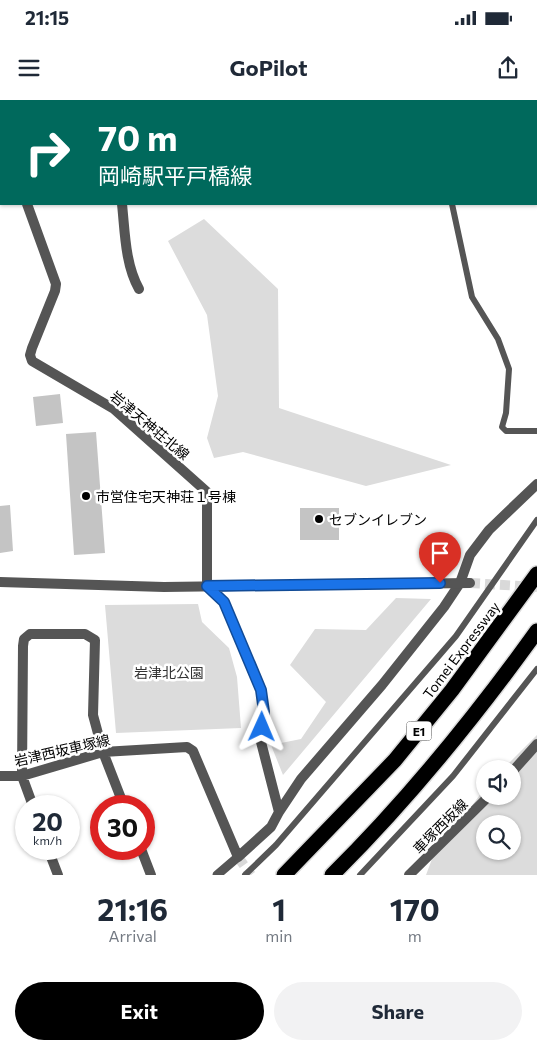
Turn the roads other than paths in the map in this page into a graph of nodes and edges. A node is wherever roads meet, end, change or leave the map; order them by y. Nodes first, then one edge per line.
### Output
1 (27, 205) edge
2 (122, 205) edge
3 (452, 205) edge
4 (139, 289) dead end
5 (537, 431) edge
6 (537, 484) edge
7 (537, 520) edge
8 (537, 574) edge
9 (0, 582) edge
10 (465, 583) junction
11 (207, 586) junction
12 (537, 631) edge
13 (537, 669) edge
14 (537, 744) edge
15 (103, 752) junction
16 (521, 762) edge
17 (0, 776) edge
18 (22, 776) junction
19 (29, 795) edge
20 (120, 795) edge
21 (481, 805) edge
22 (279, 812) junction
23 (238, 857) junction
24 (52, 860) edge
25 (145, 860) edge
26 (58, 875) edge
27 (151, 875) edge
28 (217, 875) edge
29 (245, 875) edge
30 (284, 875) edge
31 (332, 875) edge
32 (360, 875) edge
33 (410, 875) edge

1 - 11 street, 岩津天神荘北線
2 - 4 street
3 - 5 lane
6 - 10 street
7 - 29 lane
8 - 30 highway, Tomei Expressway / E1
9 - 11 street
10 - 11 street
10 - 22 street
11 - 22 street
12 - 31 highway, E1
13 - 32 lane
14 - 16 street
15 - 18 street, 岩津西坂車塚線
15 - 18 street
15 - 20 street
15 - 23 street, 岩津西坂車塚線
17 - 18 street, 岩津西坂車塚線
18 - 19 street
21 - 33 street, 車塚西坂線
22 - 23 street
23 - 28 street
24 - 26 street
25 - 27 street

